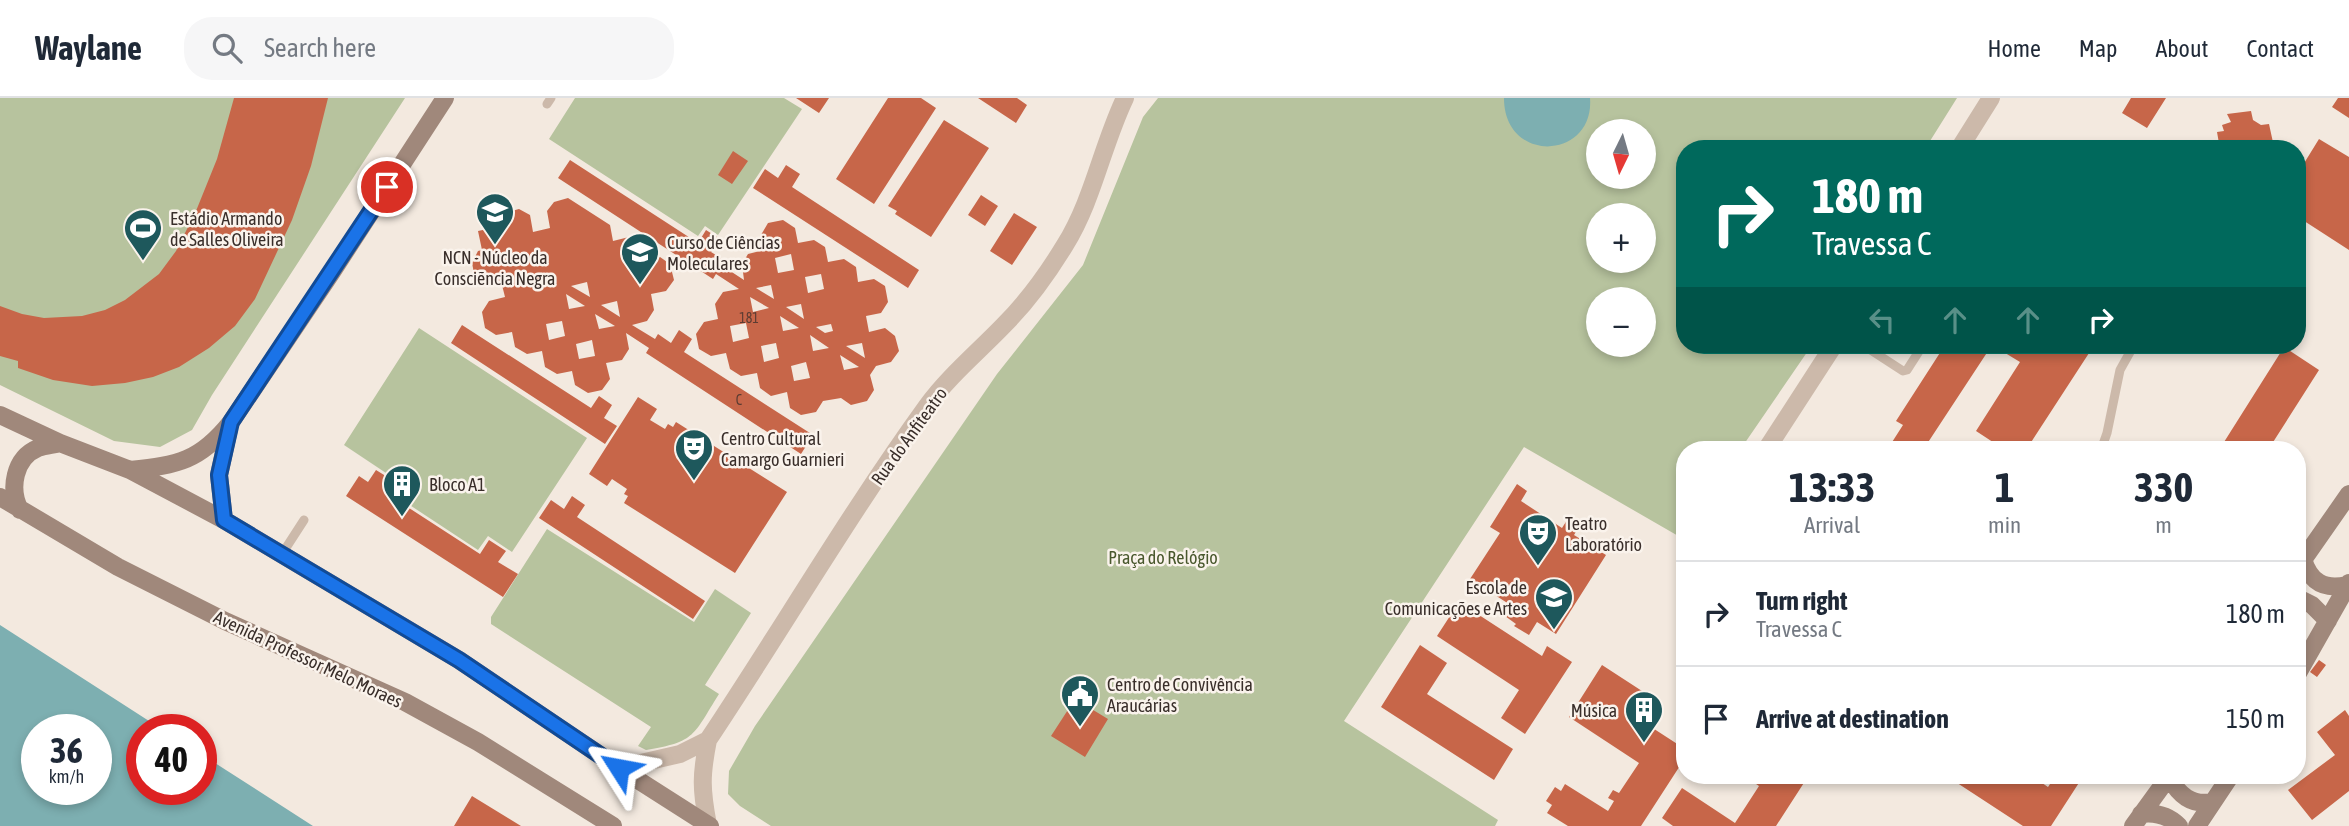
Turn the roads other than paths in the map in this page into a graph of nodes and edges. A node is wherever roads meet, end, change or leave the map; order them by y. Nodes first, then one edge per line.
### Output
1 (444, 98) edge
2 (1125, 98) edge
3 (1991, 98) edge
4 (1965, 140) edge
5 (1828, 354) edge
6 (1877, 354) edge
7 (1917, 354) edge
8 (2129, 354) edge
9 (0, 415) edge
10 (231, 422) junction
11 (1772, 441) edge
12 (2104, 441) edge
13 (60, 443) junction
14 (130, 470) junction
15 (2349, 494) edge
16 (0, 498) edge
17 (20, 510) junction
18 (224, 520) junction
19 (304, 520) dead end
20 (282, 554) junction
21 (2306, 555) edge
22 (2306, 570) edge
23 (2348, 584) edge
24 (2306, 602) edge
25 (2328, 621) junction
26 (2306, 659) edge
27 (708, 740) junction
28 (619, 768) junction
29 (2163, 784) edge
30 (2173, 784) edge
31 (2225, 784) edge
32 (2213, 802) junction
33 (2137, 820) edge
34 (709, 825) edge
35 (613, 826) edge
36 (2179, 826) edge
37 (2197, 826) edge

1 - 10 street
2 - 27 street, Rua do Anfiteatro
3 - 4 street
5 - 11 street
6 - 7 lane
8 - 12 lane
9 - 13 street
10 - 14 street
10 - 18 street
13 - 14 street
13 - 17 street
14 - 18 street
15 - 21 street
16 - 17 street, Avenida Professor Melo Moraes
17 - 35 street, Avenida Professor Melo Moraes
18 - 20 street
19 - 20 lane
20 - 28 street
22 - 23 street
23 - 25 street
24 - 25 street
25 - 26 street
27 - 28 street
27 - 34 street, Rua do Anfiteatro
28 - 34 street
29 - 33 street
30 - 32 street
31 - 32 street
32 - 37 street
33 - 36 street

